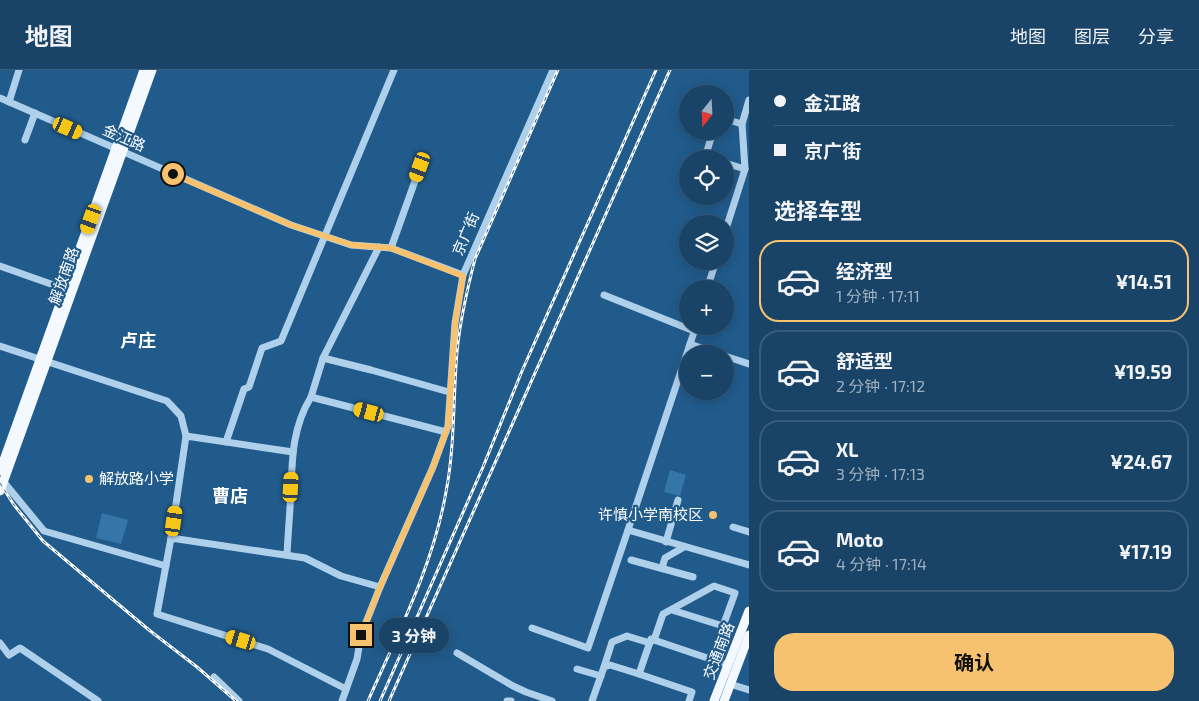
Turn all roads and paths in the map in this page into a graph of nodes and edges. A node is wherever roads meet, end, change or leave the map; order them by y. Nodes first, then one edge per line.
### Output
1 (20, 70) edge
2 (144, 70) edge
3 (152, 70) edge
4 (394, 70) edge
5 (554, 70) edge
6 (0, 98) edge
7 (749, 100) edge
8 (9, 102) junction
9 (35, 113) junction
10 (734, 122) edge
11 (742, 124) junction
12 (25, 140) dead end
13 (119, 151) junction
14 (734, 166) edge
15 (420, 167) dead end
16 (744, 169) junction
17 (730, 215) edge
18 (324, 235) junction
19 (380, 246) junction
20 (391, 248) junction
21 (0, 266) edge
22 (463, 276) junction
23 (66, 289) junction
24 (604, 296) dead end
25 (679, 323) edge
26 (693, 335) edge
27 (690, 344) joint
28 (0, 346) edge
29 (323, 358) junction
30 (734, 359) edge
31 (44, 362) junction
32 (749, 364) edge
33 (450, 392) junction
34 (312, 397) junction
35 (446, 432) junction
36 (186, 436) junction
37 (226, 442) junction
38 (293, 452) junction
39 (0, 471) edge
40 (4, 481) junction
41 (0, 491) edge
42 (678, 500) dead end
43 (733, 527) dead end
44 (628, 530) junction
45 (749, 532) edge
46 (171, 538) junction
47 (666, 542) junction
48 (684, 547) junction
49 (287, 555) junction
50 (632, 560) dead end
51 (749, 565) edge
52 (166, 566) junction
53 (662, 568) junction
54 (693, 577) dead end
55 (380, 587) junction
56 (672, 610) junction
57 (749, 611) edge
58 (532, 628) dead end
59 (749, 635) edge
60 (652, 641) junction
61 (0, 642) edge
62 (457, 653) dead end
63 (728, 665) junction
64 (604, 667) junction
65 (577, 669) dead end
66 (639, 674) junction
67 (601, 676) junction
68 (214, 677) dead end
69 (730, 684) junction
70 (346, 689) junction
71 (749, 690) edge
72 (98, 701) edge
73 (239, 701) edge
74 (342, 701) edge
75 (552, 701) edge
76 (592, 701) edge
77 (689, 701) edge
78 (714, 701) edge
79 (724, 701) edge

1 - 8 street
2 - 13 main road, 解放南路
3 - 13 main road, 解放南路
4 - 18 street
5 - 22 street, 京广街
6 - 8 street, 金江路
7 - 11 street
8 - 9 street, 金江路
9 - 12 street
9 - 13 street, 金江路
10 - 11 street
11 - 16 street
13 - 18 street, 金江路
13 - 23 main road, 解放南路
13 - 31 main road, 解放南路
14 - 16 street
15 - 20 street
16 - 17 street
18 - 19 street, 金江路
18 - 37 street
19 - 20 street, 金江路
19 - 29 street
20 - 22 street, 金江路
21 - 23 street
22 - 33 street, 京广街
23 - 31 main road, 解放南路
24 - 25 street
26 - 27 street
27 - 44 street
28 - 31 street
29 - 33 street
29 - 34 street
30 - 32 street
31 - 36 street
31 - 39 main road, 解放南路
31 - 40 main road, 解放南路
33 - 35 street, 京广街
34 - 35 street
34 - 38 street
35 - 55 street, 京广街
36 - 37 street
36 - 46 street
37 - 38 street
38 - 49 street
40 - 41 main road, 解放南路
40 - 52 street
42 - 47 street
43 - 45 street
44 - 47 street
44 - 58 street
46 - 49 street
46 - 52 street
47 - 48 street
48 - 51 street
48 - 53 street
49 - 55 street
50 - 53 street
52 - 70 street
53 - 54 street
55 - 70 street, 京广街
56 - 56 street
56 - 60 street
57 - 63 main road, 交通南路
59 - 69 main road, 交通南路
60 - 63 street
60 - 64 street
60 - 66 street
61 - 72 street
62 - 75 street
63 - 78 main road, 交通南路
64 - 66 street
64 - 67 street
65 - 67 street
66 - 77 street
67 - 76 street
68 - 73 street
69 - 71 street
69 - 79 main road, 交通南路
70 - 74 street, 京广街

